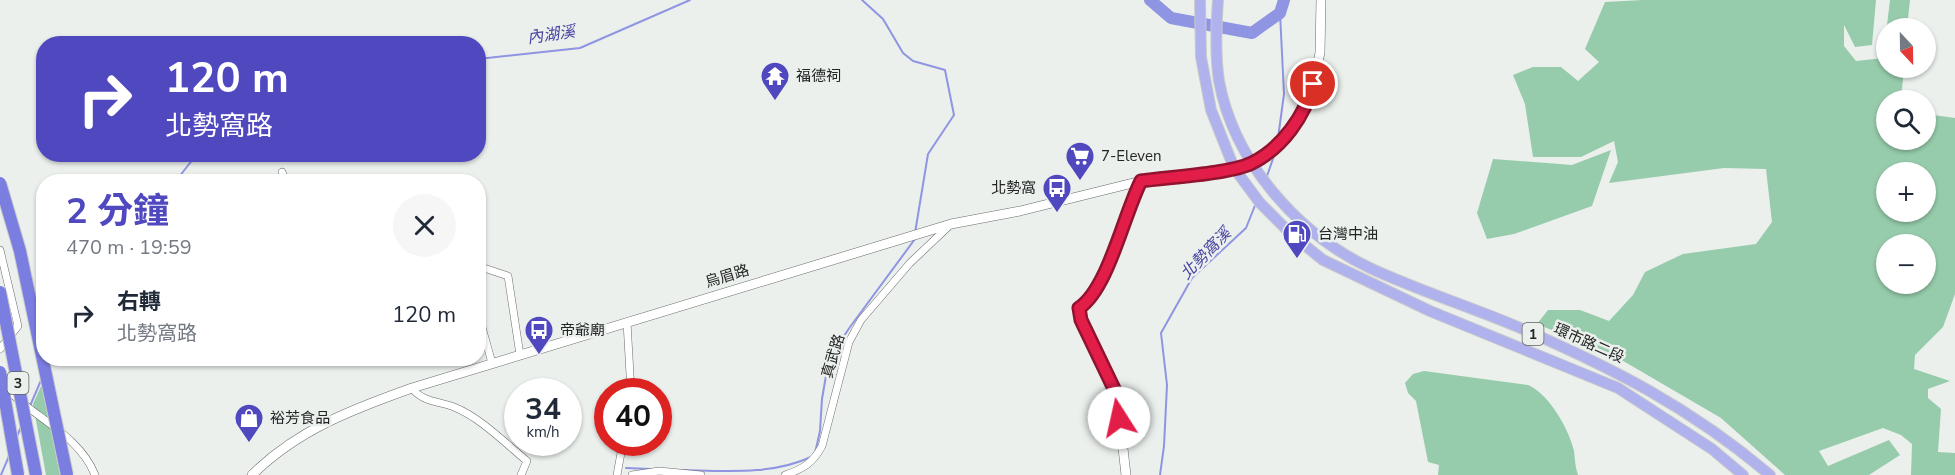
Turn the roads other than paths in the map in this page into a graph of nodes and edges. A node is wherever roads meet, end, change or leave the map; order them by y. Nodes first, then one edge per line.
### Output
1 (1200, 0) edge
2 (1218, 0) edge
3 (1321, 0) edge
4 (1251, 164) junction
5 (1234, 168) junction
6 (1141, 181) junction
7 (0, 183) edge
8 (951, 224) junction
9 (0, 250) edge
10 (486, 269) edge
11 (0, 292) edge
12 (627, 322) junction
13 (36, 327) edge
14 (486, 342) edge
15 (0, 349) edge
16 (520, 355) junction
17 (492, 363) junction
18 (486, 365) edge
19 (44, 366) edge
20 (482, 366) edge
21 (0, 372) edge
22 (630, 378) edge
23 (0, 382) edge
24 (412, 388) junction
25 (620, 456) edge
26 (18, 475) edge
27 (36, 475) edge
28 (67, 475) edge
29 (95, 475) edge
30 (252, 475) edge
31 (521, 475) edge
32 (617, 475) edge
33 (632, 475) edge
34 (701, 475) edge
35 (785, 475) edge
36 (1126, 475) edge
37 (1743, 475) edge
38 (1770, 475) edge

1 - 5 main road, 1
2 - 4 main road, 1
3 - 4 main road
4 - 5 main road, 烏眉路
4 - 38 main road, 環市路二段 / 1
5 - 6 main road, 烏眉路
5 - 37 main road, 環市路二段 / 1
6 - 8 main road, 烏眉路
6 - 36 main road
7 - 13 highway, bridge
8 - 12 main road, 烏眉路
8 - 35 street, 真武路
9 - 15 street
10 - 16 street
11 - 27 highway, 3, bridge
12 - 16 main road, 烏眉路
12 - 22 street
14 - 17 street
16 - 17 main road, 烏眉路
17 - 18 main road, 烏眉路
19 - 28 highway, bridge
20 - 24 main road, 烏眉路
21 - 26 highway, 3, bridge
23 - 29 street, bridge
24 - 30 main road, 烏眉路
24 - 31 street
25 - 32 street
33 - 34 street

